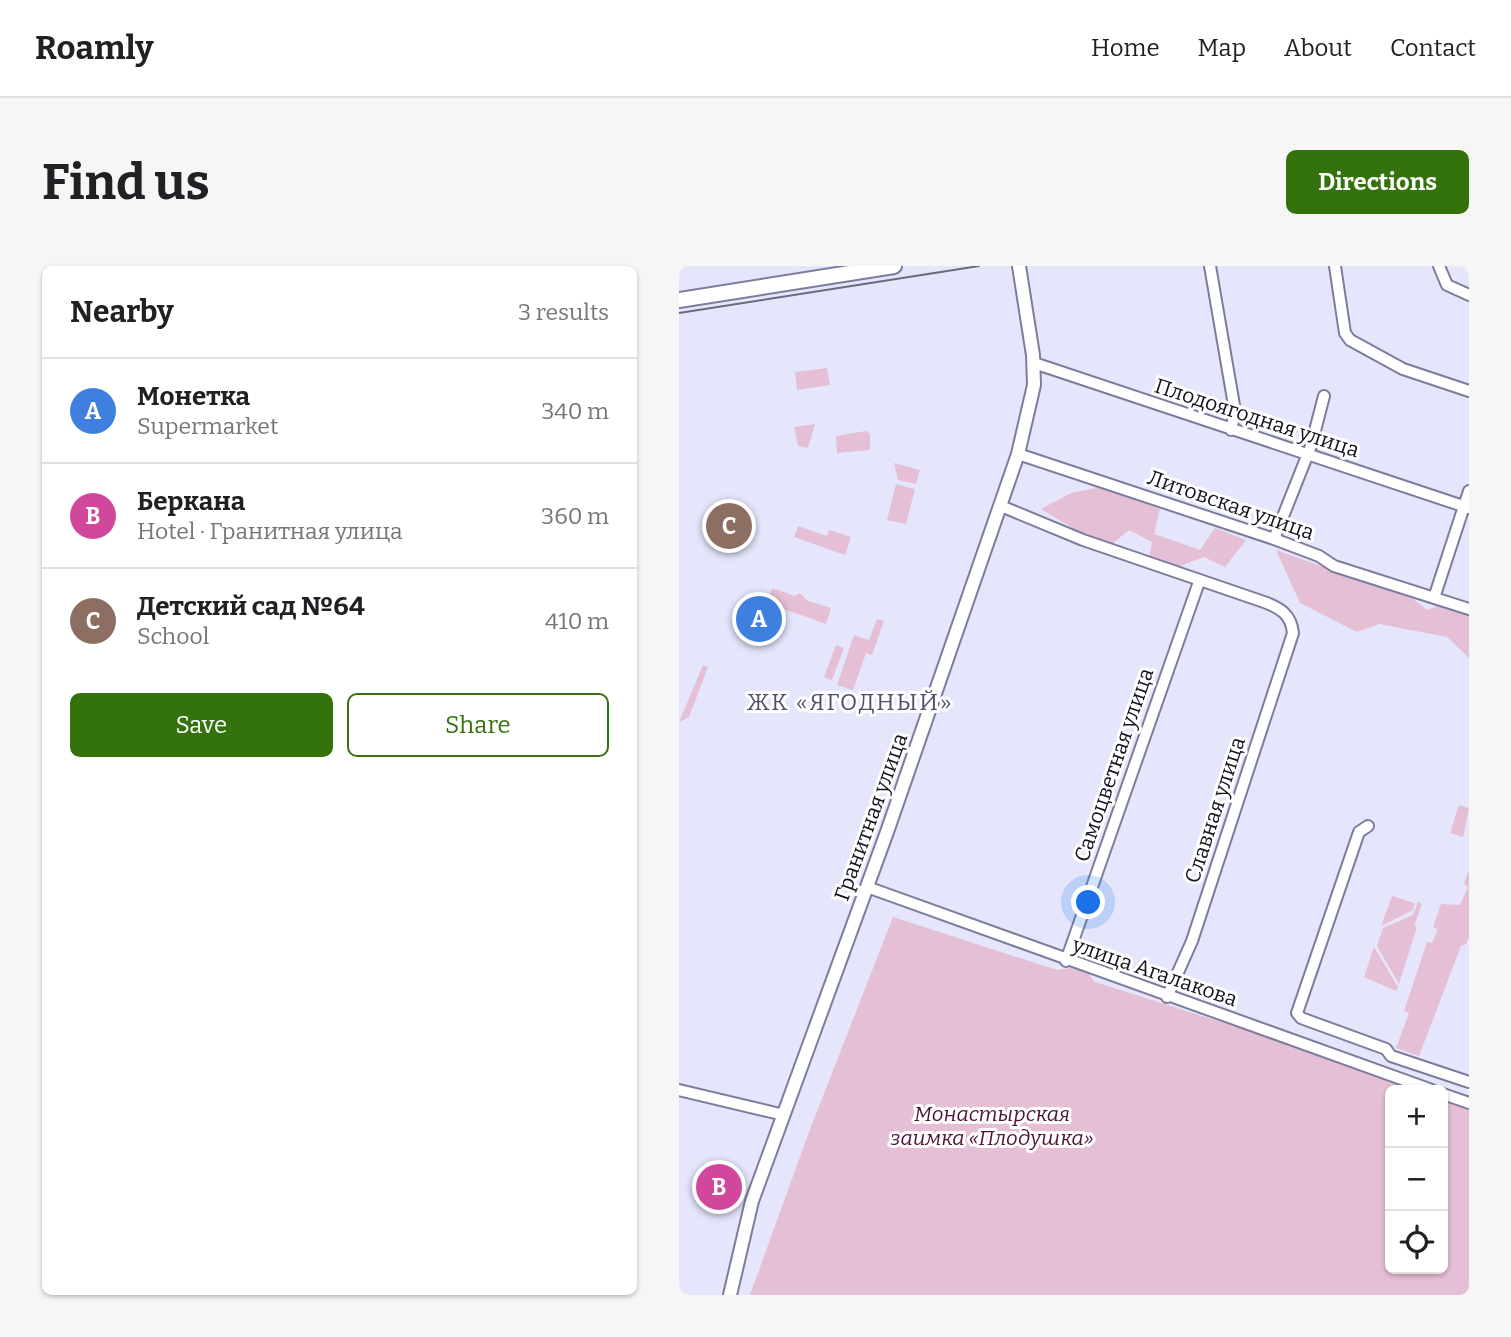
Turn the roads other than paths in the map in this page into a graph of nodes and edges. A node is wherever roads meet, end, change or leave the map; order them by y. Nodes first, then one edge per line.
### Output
1 (894, 266) edge
2 (1019, 266) edge
3 (1210, 266) edge
4 (1335, 266) edge
5 (1439, 266) edge
6 (859, 269) edge
7 (1469, 295) edge
8 (679, 300) edge
9 (1034, 363) junction
10 (1469, 391) edge
11 (1324, 396) dead end
12 (1231, 430) junction
13 (1018, 454) junction
14 (1308, 455) junction
15 (1469, 491) edge
16 (1001, 506) junction
17 (1466, 507) edge
18 (1274, 539) junction
19 (1199, 582) junction
20 (1434, 598) junction
21 (1469, 609) edge
22 (1368, 827) dead end
23 (867, 887) junction
24 (1066, 961) junction
25 (1167, 997) junction
26 (1469, 1082) edge
27 (1418, 1085) edge
28 (679, 1090) edge
29 (1448, 1096) edge
30 (1469, 1103) edge
31 (784, 1115) junction
32 (730, 1295) edge

1 - 6 main road
2 - 9 street, Гранитная улица
3 - 12 street
4 - 10 street
5 - 7 street
6 - 8 main road
9 - 12 street, Плодоягодная улица
9 - 13 street, Гранитная улица
11 - 14 street
12 - 14 street, Плодоягодная улица
13 - 16 street, Гранитная улица
13 - 18 street, Литовская улица
14 - 17 street, Плодоягодная улица
14 - 18 street
15 - 17 street
16 - 19 street
16 - 23 street, Гранитная улица
17 - 20 street
18 - 20 street, Литовская улица
19 - 24 street, Самоцветная улица
19 - 25 street, Славная улица
20 - 21 street, Литовская улица
22 - 26 street
23 - 24 street, улица Агалакова
23 - 31 street, Гранитная улица
24 - 25 street, улица Агалакова
25 - 27 street, улица Агалакова
28 - 31 street
29 - 30 street
31 - 32 street, Гранитная улица

